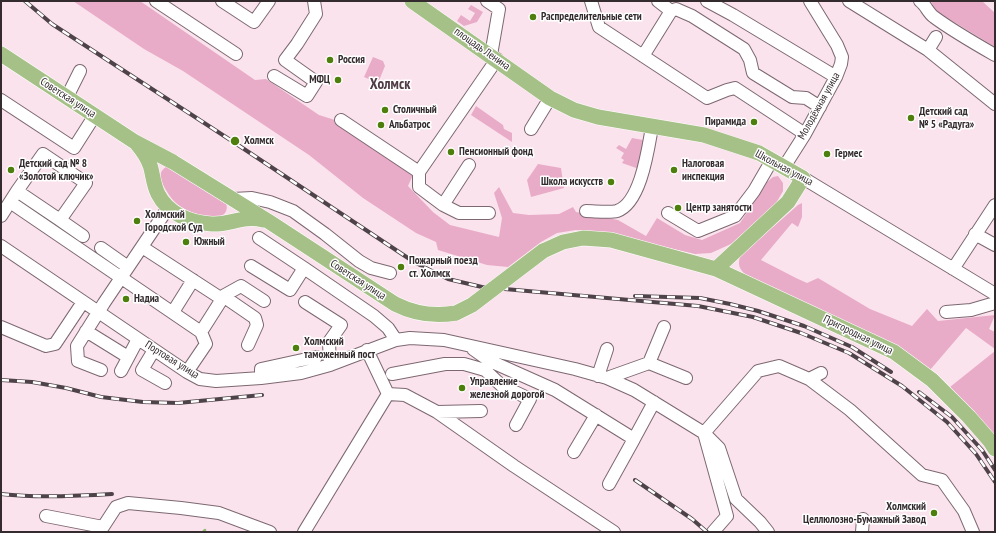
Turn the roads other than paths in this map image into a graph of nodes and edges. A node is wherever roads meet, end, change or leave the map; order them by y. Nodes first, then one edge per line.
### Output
1 (156, 1) edge
2 (222, 1) edge
3 (269, 1) edge
4 (314, 1) edge
5 (412, 1) edge
6 (487, 1) edge
7 (591, 1) edge
8 (658, 1) edge
9 (707, 1) edge
10 (810, 1) edge
11 (849, 1) edge
12 (920, 1) edge
13 (502, 5) edge
14 (672, 11) junction
15 (936, 37) dead end
16 (928, 50) junction
17 (1, 54) edge
18 (236, 54) dead end
19 (995, 55) edge
20 (643, 56) junction
21 (494, 57) junction
22 (80, 71) dead end
23 (274, 76) dead end
24 (836, 77) junction
25 (67, 97) junction
26 (550, 98) junction
27 (1, 100) edge
28 (995, 104) edge
29 (820, 107) junction
30 (95, 115) junction
31 (342, 120) dead end
32 (652, 126) junction
33 (531, 129) dead end
34 (805, 134) junction
35 (135, 142) junction
36 (173, 162) junction
37 (469, 164) dead end
38 (778, 164) junction
39 (419, 172) junction
40 (152, 177) junction
41 (803, 178) junction
42 (17, 191) junction
43 (233, 199) junction
44 (10, 202) junction
45 (443, 205) junction
46 (995, 205) edge
47 (168, 208) junction
48 (586, 211) dead end
49 (489, 213) dead end
50 (668, 213) dead end
51 (1, 216) edge
52 (992, 218) edge
53 (60, 220) junction
54 (268, 221) junction
55 (228, 222) junction
56 (976, 234) junction
57 (83, 236) dead end
58 (259, 238) dead end
59 (995, 246) edge
60 (142, 247) junction
61 (2, 248) edge
62 (101, 248) dead end
63 (251, 266) dead end
64 (304, 268) junction
65 (716, 269) junction
66 (953, 269) junction
67 (125, 272) junction
68 (390, 274) dead end
69 (193, 280) junction
70 (995, 294) edge
71 (223, 298) junction
72 (264, 301) dead end
73 (83, 302) junction
74 (305, 302) dead end
75 (995, 303) edge
76 (98, 312) junction
77 (173, 312) junction
78 (946, 312) dead end
79 (456, 313) joint
80 (1, 327) edge
81 (664, 327) dead end
82 (86, 331) junction
83 (201, 332) junction
84 (138, 339) junction
85 (396, 340) junction
86 (248, 345) dead end
87 (469, 346) junction
88 (607, 349) dead end
89 (154, 350) junction
90 (368, 350) junction
91 (128, 357) junction
92 (316, 357) dead end
93 (641, 364) junction
94 (330, 365) junction
95 (488, 365) junction
96 (101, 370) dead end
97 (121, 371) dead end
98 (187, 372) junction
99 (821, 373) dead end
100 (392, 374) dead end
101 (602, 377) junction
102 (261, 378) junction
103 (686, 378) dead end
104 (809, 379) junction
105 (165, 383) dead end
106 (388, 394) junction
107 (654, 402) junction
108 (481, 411) dead end
109 (437, 412) junction
110 (596, 415) junction
111 (516, 425) dead end
112 (704, 433) junction
113 (634, 439) junction
114 (995, 449) edge
115 (574, 452) dead end
116 (609, 484) dead end
117 (46, 516) dead end
118 (863, 518) dead end
119 (270, 532) edge
120 (304, 532) edge
121 (614, 532) edge
122 (713, 532) edge
123 (768, 532) edge
124 (862, 532) edge
125 (973, 532) edge

1 - 18 street
2 - 3 street
4 - 23 street
5 - 21 main road, площадь Ленина
6 - 13 street
7 - 20 street
8 - 14 street
9 - 24 street
10 - 24 street, Молодёжная улица
11 - 16 street
12 - 19 street
13 - 21 street
14 - 20 street
14 - 29 street
15 - 16 street
16 - 28 street
17 - 25 main road, Советская улица
20 - 34 street
21 - 26 main road, площадь Ленина
21 - 39 street
22 - 25 street
24 - 29 street, Молодёжная улица
25 - 30 main road, Советская улица
26 - 32 main road, Школьная улица
26 - 33 street
27 - 30 street
29 - 34 street, Молодёжная улица
30 - 35 main road, Советская улица
31 - 39 street
32 - 38 main road, Школьная улица
32 - 48 street
34 - 38 street, Молодёжная улица
35 - 36 main road, Советская улица
35 - 40 main road, Советская улица
36 - 40 main road
36 - 43 main road, Советская улица
37 - 45 street
38 - 41 main road, Школьная улица
38 - 50 street, Молодёжная улица
39 - 45 street
40 - 47 main road, Советская улица
41 - 65 main road
41 - 66 street, Школьная улица
42 - 44 street
42 - 53 street
42 - 53 street
43 - 54 main road, Советская улица
43 - 55 main road
43 - 68 street
44 - 51 street
44 - 67 street
45 - 49 street
46 - 52 street
47 - 55 main road, Советская улица
47 - 60 street
52 - 56 street
53 - 57 street
54 - 55 main road, Советская улица
54 - 79 main road, Советская улица
56 - 59 street
56 - 66 street
58 - 64 street
60 - 67 street
60 - 69 street
61 - 73 street, Портовая улица
62 - 67 street
63 - 64 street
64 - 85 street
65 - 79 main road, Пригородная улица, bridge
65 - 114 main road, Пригородная улица
66 - 70 street, Школьная улица
67 - 76 street
67 - 77 street
69 - 71 street
69 - 77 street
71 - 72 street
71 - 83 street
71 - 86 street
73 - 76 street, Портовая улица
73 - 80 street
74 - 94 street
75 - 78 street
76 - 82 street
76 - 84 street, Портовая улица
77 - 83 street
81 - 93 street
82 - 91 street
82 - 96 street
83 - 98 street
84 - 89 street, Портовая улица
84 - 91 street
85 - 87 street, Портовая улица
85 - 90 street, Портовая улица
87 - 95 street
87 - 101 street, Портовая улица
88 - 101 street
89 - 98 street, Портовая улица
89 - 105 street
90 - 94 street, Портовая улица
90 - 106 street
91 - 97 street
92 - 102 street
93 - 101 street
93 - 103 street
94 - 102 street, Портовая улица
95 - 100 street
95 - 110 street
95 - 111 street
98 - 102 street, Портовая улица
99 - 104 street
101 - 107 street, Портовая улица
104 - 112 street
104 - 125 street
106 - 109 street
106 - 120 street
107 - 112 street, Портовая улица
107 - 113 street
108 - 109 street
109 - 121 street
110 - 113 street
110 - 115 street
112 - 122 street
112 - 123 street, Портовая улица
113 - 116 street
117 - 119 street
118 - 124 street

